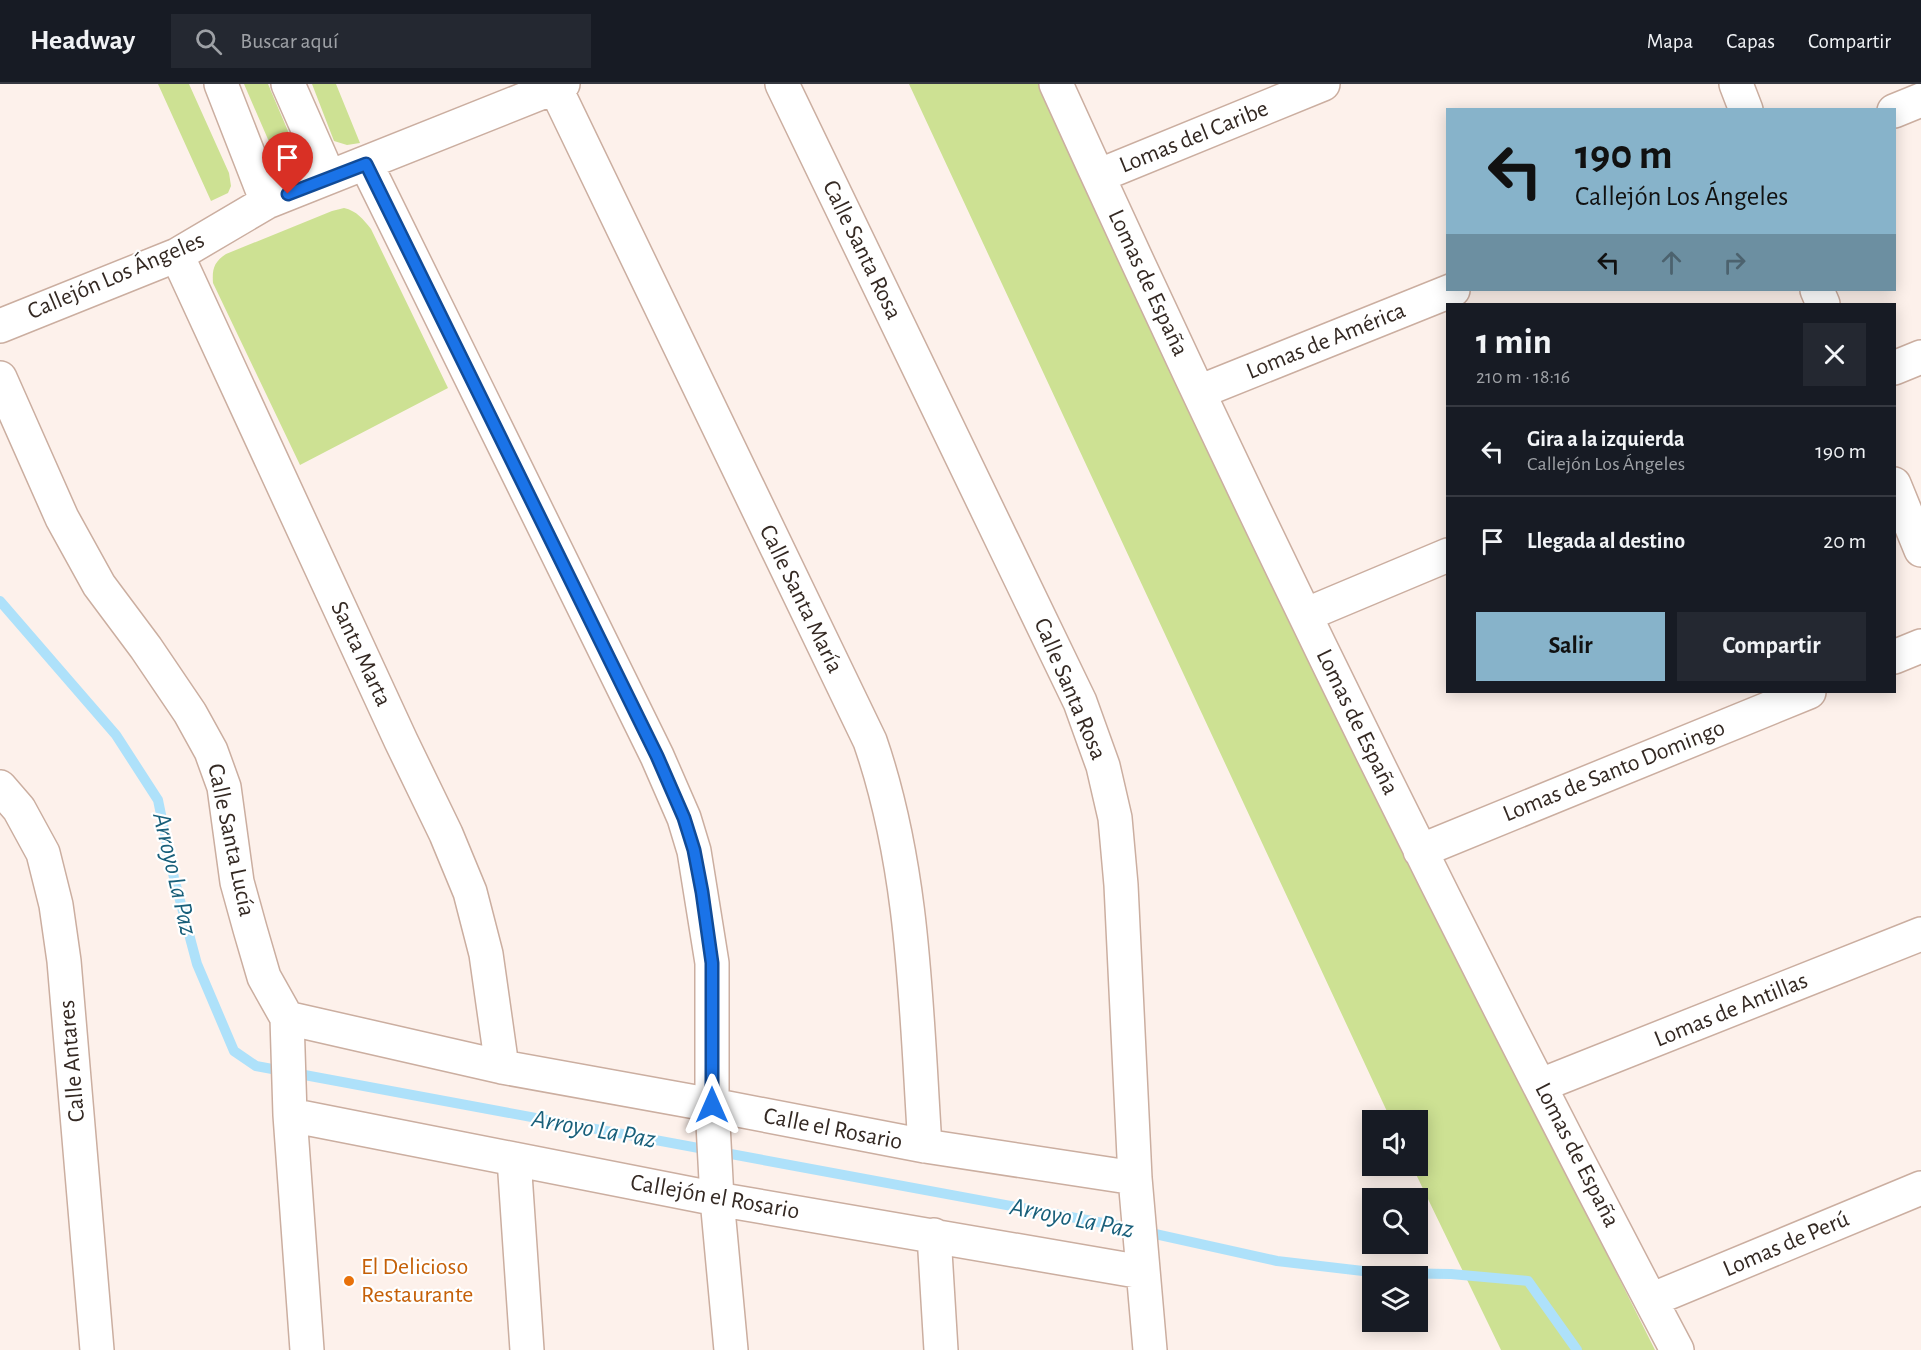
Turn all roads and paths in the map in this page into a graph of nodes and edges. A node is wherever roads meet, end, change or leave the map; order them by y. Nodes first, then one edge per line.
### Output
1 (220, 84) edge
2 (288, 84) edge
3 (782, 84) edge
4 (1056, 84) edge
5 (1323, 84) edge
6 (1736, 84) edge
7 (559, 86) edge
8 (1921, 100) edge
9 (1745, 108) edge
10 (1896, 110) edge
11 (366, 164) junction
12 (1098, 176) junction
13 (329, 177) junction
14 (267, 202) junction
15 (177, 255) junction
16 (1451, 291) edge
17 (0, 326) edge
18 (1921, 357) edge
19 (1896, 367) edge
20 (0, 378) edge
21 (1199, 392) junction
22 (1896, 489) edge
23 (1921, 550) edge
24 (1446, 556) edge
25 (1305, 615) junction
26 (1921, 646) edge
27 (1896, 656) edge
28 (1807, 693) edge
29 (0, 787) edge
30 (1420, 851) junction
31 (1921, 934) edge
32 (287, 1023) junction
33 (502, 1067) junction
34 (1541, 1085) junction
35 (289, 1110) junction
36 (713, 1113) junction
37 (925, 1146) junction
38 (514, 1159) junction
39 (1136, 1187) junction
40 (1921, 1188) edge
41 (717, 1189) junction
42 (934, 1234) junction
43 (1142, 1260) junction
44 (1651, 1300) junction
45 (97, 1350) edge
46 (307, 1350) edge
47 (527, 1350) edge
48 (730, 1350) edge
49 (941, 1350) edge
50 (1149, 1350) edge
51 (1677, 1350) edge

1 - 14 street
2 - 13 street
3 - 39 street, Calle Santa Rosa
4 - 12 street, Lomas de España
5 - 12 street, Lomas del Caribe
6 - 9 street
7 - 11 street, Callejón Los Ángeles
7 - 37 street, Calle Santa María
8 - 10 street
11 - 13 street, Callejón Los Ángeles
11 - 36 street
12 - 21 street, Lomas de España
13 - 14 street, Callejón Los Ángeles
14 - 15 street, Callejón Los Ángeles
15 - 17 street, Callejón Los Ángeles
15 - 33 street, Santa Marta
16 - 21 street, Lomas de América
18 - 19 street
20 - 32 street, Calle Santa Lucía
21 - 25 street, Lomas de España
22 - 23 street
24 - 25 street
25 - 30 street, Lomas de España
26 - 27 street
28 - 30 street, Lomas de Santo Domingo
29 - 45 street, Calle Antares
30 - 34 street, Lomas de España
31 - 34 street, Lomas de Antillas
32 - 33 street, Calle el Rosario
32 - 35 street, Calle Santa Lucía
33 - 36 street, Calle el Rosario
34 - 44 street, Lomas de España
35 - 38 street, Callejón el Rosario
35 - 46 street, Calle Santa Lucía
36 - 37 street, Calle el Rosario
36 - 41 street
37 - 39 street, Calle el Rosario
38 - 41 street, Callejón el Rosario
38 - 47 street
39 - 43 street, Calle Santa Rosa
40 - 44 street, Lomas de Perú
41 - 42 street, Callejón el Rosario
41 - 48 street
42 - 43 street, Callejón el Rosario
42 - 49 street
43 - 50 street, Calle Santa Rosa
44 - 51 street, Lomas de España

